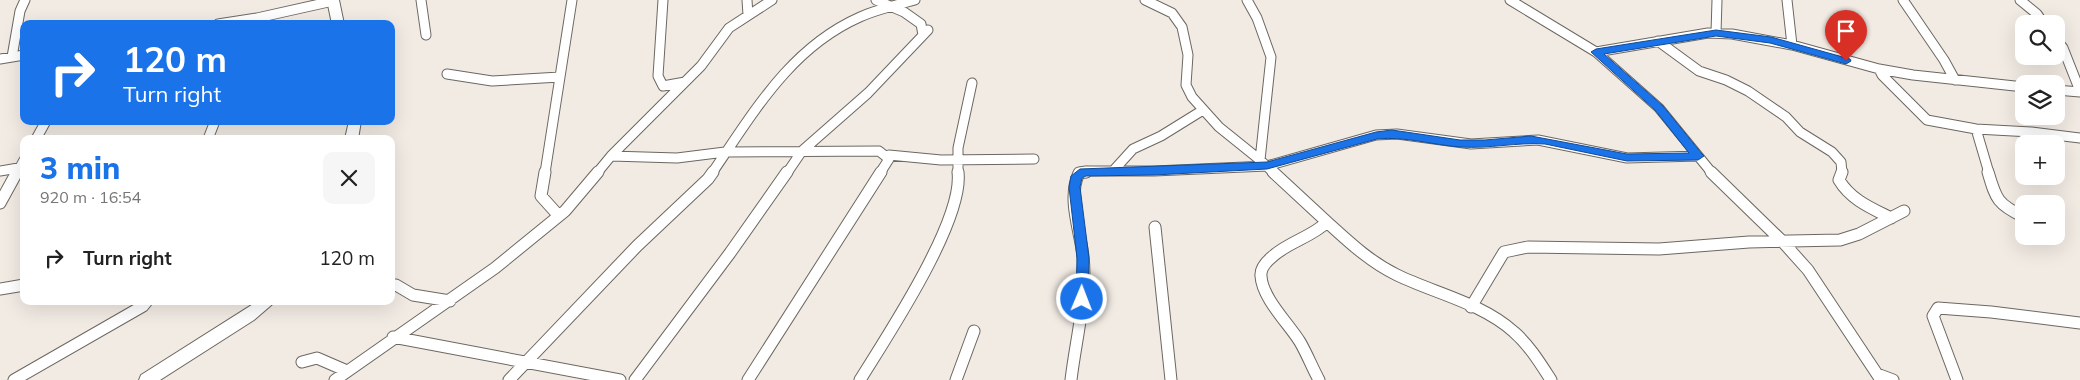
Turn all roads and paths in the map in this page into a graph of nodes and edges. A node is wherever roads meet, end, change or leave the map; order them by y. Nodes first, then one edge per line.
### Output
1 (25, 0) edge
2 (421, 0) edge
3 (572, 0) edge
4 (663, 0) edge
5 (747, 0) edge
6 (772, 0) edge
7 (876, 0) edge
8 (915, 0) edge
9 (1145, 0) edge
10 (1247, 0) edge
11 (1510, 0) edge
12 (1717, 0) edge
13 (1787, 0) edge
14 (1903, 0) edge
15 (2020, 0) edge
16 (333, 1) edge
17 (891, 6) junction
18 (748, 15) junction
19 (2038, 15) edge
20 (259, 20) edge
21 (337, 20) edge
22 (1716, 33) junction
23 (426, 34) dead end
24 (1658, 41) junction
25 (1792, 45) junction
26 (1596, 52) junction
27 (2065, 53) edge
28 (20, 56) edge
29 (12, 57) junction
30 (0, 59) edge
31 (1879, 69) junction
32 (447, 74) dead end
33 (560, 77) junction
34 (1956, 80) junction
35 (685, 82) junction
36 (972, 83) dead end
37 (2015, 86) edge
38 (2065, 91) edge
39 (2080, 92) edge
40 (1203, 110) junction
41 (1976, 129) junction
42 (2080, 138) edge
43 (802, 151) junction
44 (725, 152) junction
45 (610, 156) junction
46 (1698, 156) junction
47 (889, 159) junction
48 (1034, 159) dead end
49 (957, 160) junction
50 (1263, 163) junction
51 (20, 166) edge
52 (20, 168) edge
53 (0, 171) edge
54 (1113, 171) junction
55 (0, 203) edge
56 (1904, 211) dead end
57 (2015, 213) edge
58 (559, 216) junction
59 (1891, 218) junction
60 (1327, 222) junction
61 (1156, 227) dead end
62 (1782, 242) junction
63 (395, 285) edge
64 (20, 286) edge
65 (0, 289) edge
66 (450, 301) junction
67 (144, 305) edge
68 (264, 305) edge
69 (1471, 307) junction
70 (2080, 323) edge
71 (974, 331) dead end
72 (394, 337) junction
73 (526, 361) junction
74 (302, 362) dead end
75 (347, 371) junction
76 (1879, 377) edge
77 (14, 380) edge
78 (147, 380) edge
79 (335, 380) edge
80 (509, 380) edge
81 (620, 380) edge
82 (635, 380) edge
83 (748, 380) edge
84 (860, 380) edge
85 (956, 380) edge
86 (1071, 380) edge
87 (1171, 380) edge
88 (1319, 380) edge
89 (1551, 380) edge
90 (1893, 380) edge
91 (1957, 380) edge

1 - 29 street
2 - 23 street
3 - 33 street
4 - 35 street
5 - 18 street
6 - 18 street
7 - 17 street
8 - 17 street
9 - 40 street
10 - 50 street
11 - 26 street
12 - 22 street
13 - 25 street
14 - 34 street
15 - 19 street
16 - 20 street
16 - 21 main road
17 - 43 street
17 - 44 street
18 - 35 street
22 - 24 street
22 - 25 street
24 - 26 street
24 - 59 street
25 - 31 street
26 - 46 street
27 - 39 street
28 - 29 street
29 - 30 street
31 - 34 street
31 - 41 street
32 - 33 street
33 - 58 street
34 - 37 street
35 - 45 street
36 - 49 street
38 - 39 street
40 - 50 street
40 - 54 street
41 - 42 street
41 - 57 street
43 - 44 street
43 - 47 street
43 - 82 street
44 - 45 street
44 - 73 street
45 - 58 street
46 - 50 street
46 - 62 street
47 - 49 street
47 - 83 street
48 - 49 street
49 - 84 street
50 - 54 street
50 - 60 street
51 - 53 street
52 - 55 street
54 - 86 street
56 - 59 street
58 - 66 street
59 - 62 street
60 - 69 street
60 - 88 street
61 - 87 street
62 - 69 street
62 - 76 street
63 - 66 street
64 - 65 street
66 - 72 street
67 - 77 street
68 - 78 main road
69 - 89 street
70 - 91 street
71 - 85 street
72 - 73 street
72 - 75 street
73 - 80 street
73 - 81 street
74 - 75 street
75 - 79 street
76 - 90 street

